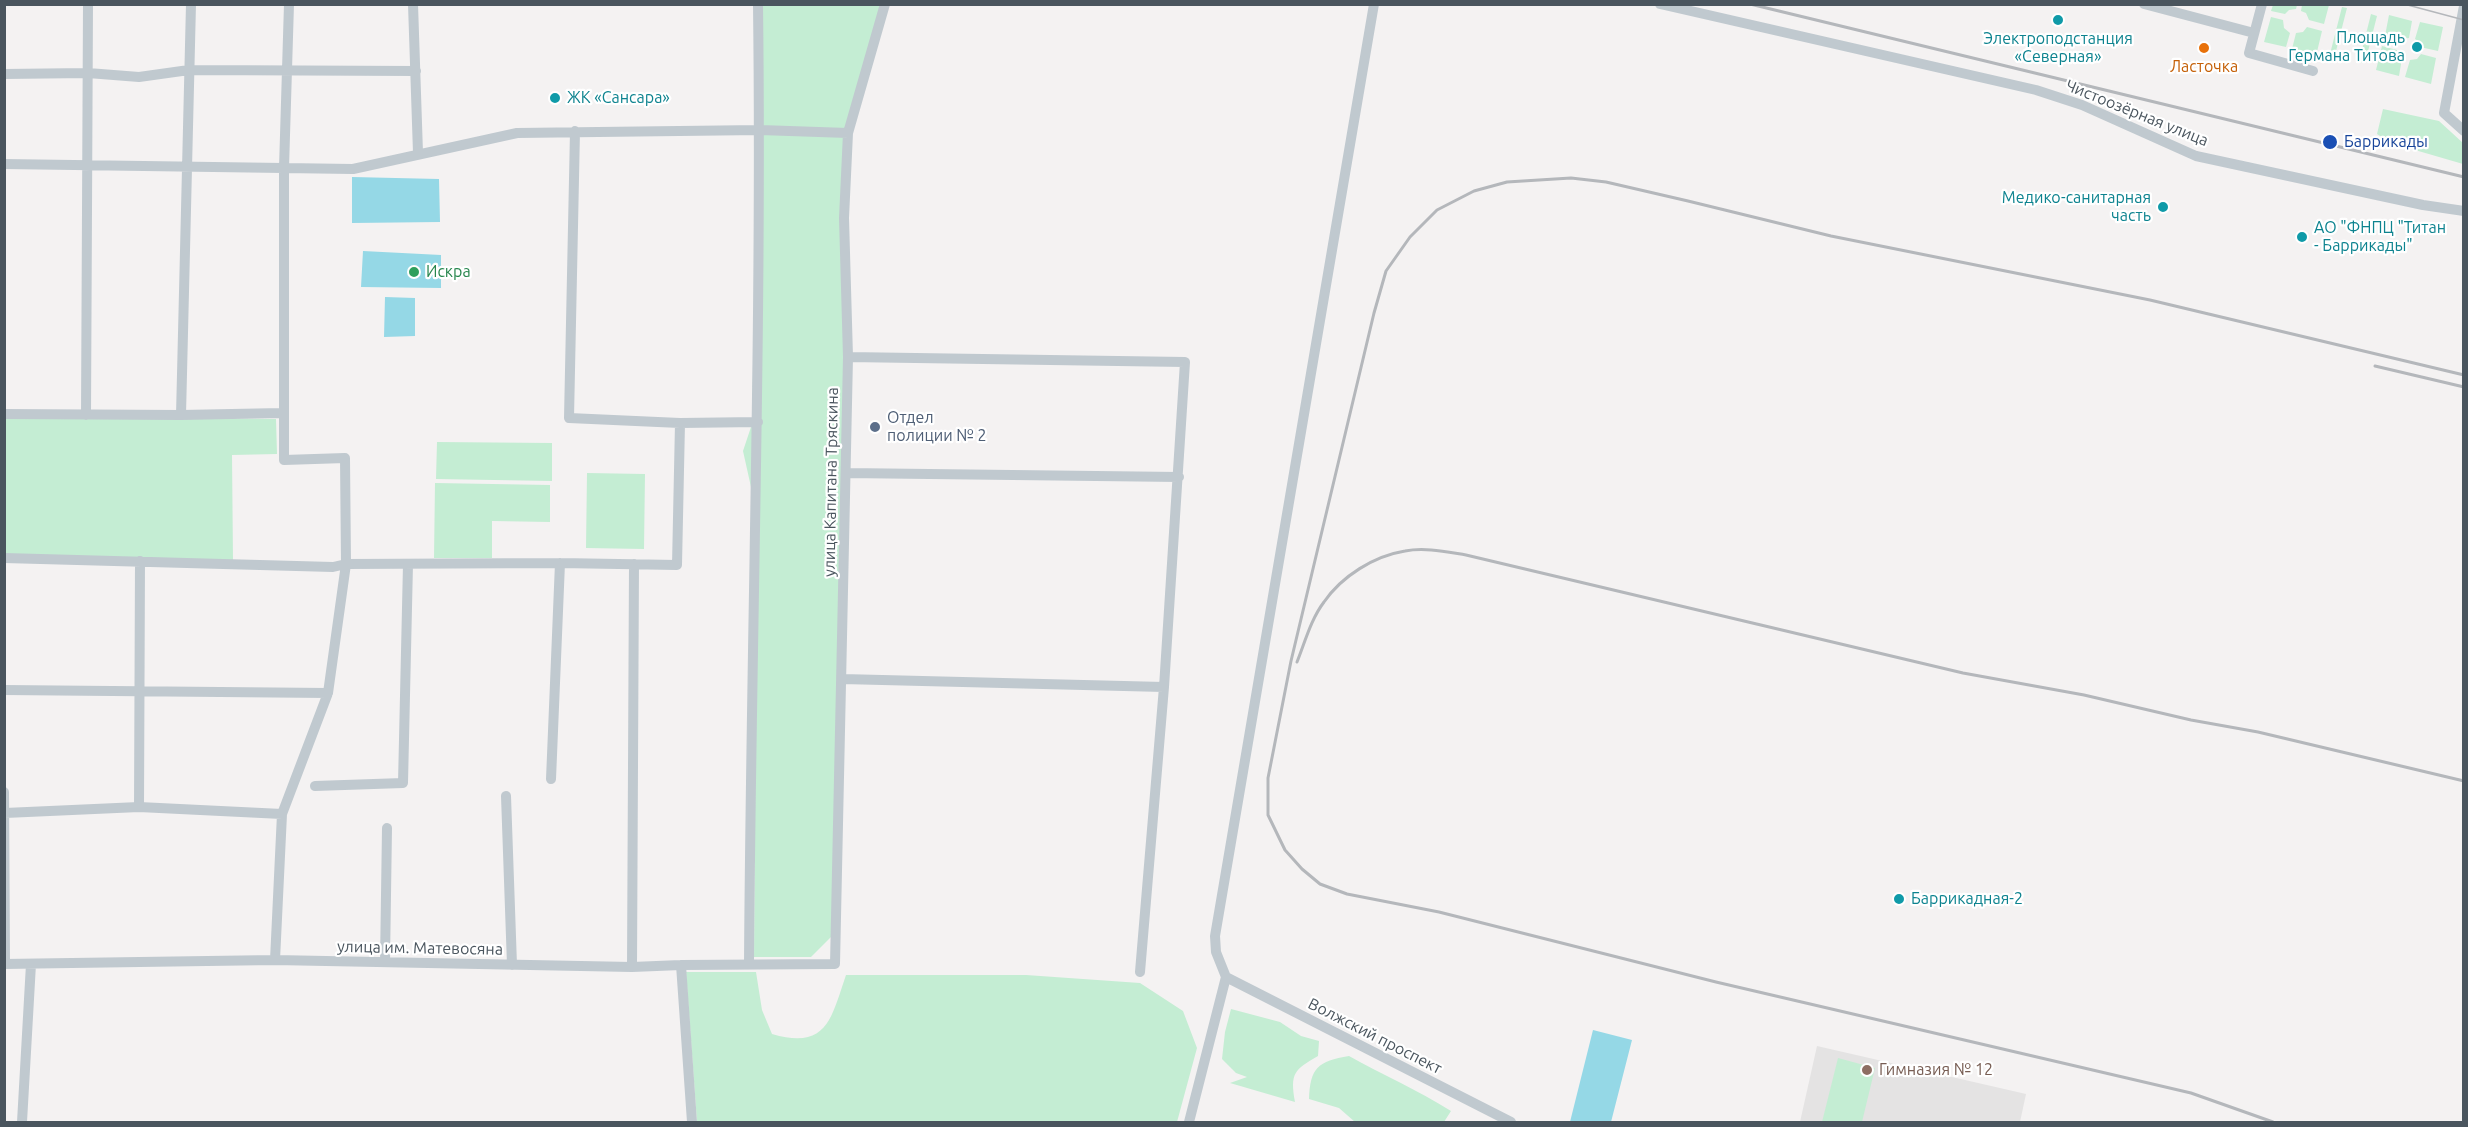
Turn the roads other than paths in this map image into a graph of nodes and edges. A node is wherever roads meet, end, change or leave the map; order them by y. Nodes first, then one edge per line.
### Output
1 (88, 4) edge
2 (191, 4) edge
3 (289, 4) edge
4 (413, 4) edge
5 (758, 4) edge
6 (885, 4) edge
7 (1374, 4) edge
8 (1660, 4) edge
9 (2144, 4) edge
10 (2262, 4) edge
11 (2463, 6) edge
12 (2254, 33) junction
13 (189, 70) junction
14 (287, 70) junction
15 (416, 71) junction
16 (2313, 71) dead end
17 (88, 73) junction
18 (4, 74) edge
19 (2451, 119) junction
20 (2463, 122) edge
21 (760, 130) junction
22 (575, 131) junction
23 (2463, 131) edge
24 (848, 133) junction
25 (418, 153) junction
26 (4, 164) edge
27 (87, 166) junction
28 (187, 167) junction
29 (284, 168) junction
30 (2463, 211) edge
31 (848, 357) junction
32 (282, 413) junction
33 (4, 414) edge
34 (86, 415) junction
35 (181, 415) junction
36 (758, 422) junction
37 (680, 423) junction
38 (846, 473) junction
39 (1179, 477) junction
40 (4, 558) edge
41 (140, 561) junction
42 (560, 563) junction
43 (346, 564) junction
44 (408, 564) junction
45 (634, 564) junction
46 (842, 680) junction
47 (1164, 687) junction
48 (4, 690) edge
49 (139, 691) junction
50 (328, 693) junction
51 (551, 779) dead end
52 (315, 786) dead end
53 (4, 792) edge
54 (506, 796) dead end
55 (140, 807) junction
56 (5, 813) edge
57 (282, 814) junction
58 (387, 828) dead end
59 (275, 960) junction
60 (385, 962) junction
61 (31, 963) junction
62 (5, 964) edge
63 (749, 964) junction
64 (835, 964) joint
65 (512, 965) junction
66 (681, 965) junction
67 (632, 967) junction
68 (1140, 972) dead end
69 (1226, 977) junction
70 (22, 1122) edge
71 (692, 1122) edge
72 (1189, 1122) edge
73 (1511, 1122) edge

1 - 17 street
2 - 13 street
3 - 14 street
4 - 15 street
5 - 21 street
6 - 24 street, улица Капитана Тряскина
7 - 69 street
8 - 30 street, Чистоозёрная улица
9 - 12 street
10 - 12 street
11 - 19 street
12 - 16 street
13 - 14 street
13 - 17 street
13 - 28 street
14 - 15 street
14 - 29 street
15 - 25 street
17 - 18 street
17 - 27 street
19 - 20 street
19 - 23 street
21 - 22 street
21 - 24 street
21 - 36 street
22 - 25 street
22 - 37 street
24 - 31 street, улица Капитана Тряскина
25 - 29 street
26 - 27 street
27 - 28 street
27 - 34 street
28 - 29 street
28 - 35 street
29 - 32 street
31 - 38 street, улица Капитана Тряскина
31 - 39 street
32 - 35 street
32 - 43 street
33 - 34 street
34 - 35 street
36 - 37 street
36 - 63 street
37 - 45 street
38 - 39 street
38 - 46 street, улица Капитана Тряскина
39 - 47 street
40 - 41 street
41 - 43 street
41 - 49 street
42 - 44 street
42 - 45 street
42 - 51 street
43 - 44 street
43 - 50 street
44 - 52 street
45 - 67 street
46 - 47 street
46 - 64 street, улица Капитана Тряскина
47 - 68 street
48 - 49 street
49 - 50 street
49 - 55 street
50 - 57 street
53 - 56 street
54 - 65 street
55 - 56 street
55 - 57 street
56 - 62 street
57 - 59 street
58 - 60 street
59 - 60 street, улица им. Матевосяна
59 - 61 street, улица им. Матевосяна
60 - 65 street, улица им. Матевосяна
61 - 62 street, улица им. Матевосяна
61 - 70 street
63 - 64 street, улица им. Матевосяна
63 - 66 street, улица им. Матевосяна
65 - 67 street, улица им. Матевосяна
66 - 67 street, улица им. Матевосяна
66 - 71 street
69 - 72 street
69 - 73 street, Волжский проспект

